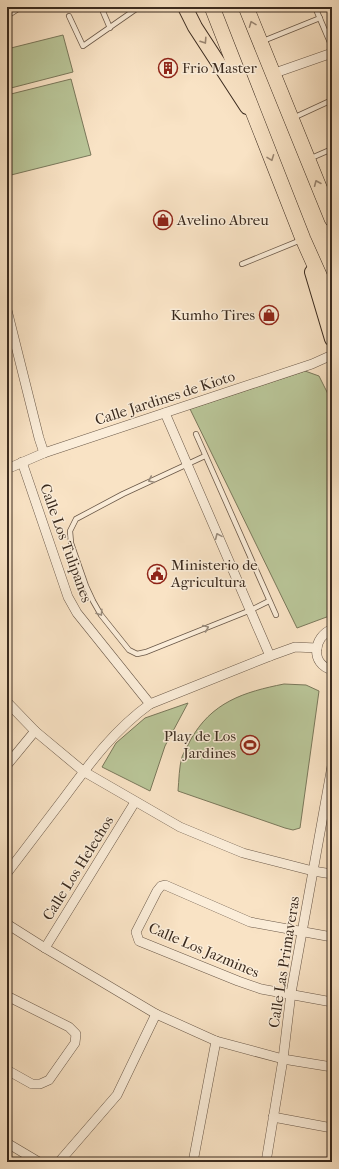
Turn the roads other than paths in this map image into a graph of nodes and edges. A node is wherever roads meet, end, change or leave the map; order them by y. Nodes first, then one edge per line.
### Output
1 (21, 7) edge
2 (101, 7) edge
3 (139, 7) edge
4 (185, 7) edge
5 (204, 7) edge
6 (212, 7) edge
7 (246, 7) edge
8 (315, 7) edge
9 (7, 16) edge
10 (68, 16) dead end
11 (320, 18) junction
12 (218, 25) junction
13 (110, 28) junction
14 (260, 42) junction
15 (332, 47) edge
16 (332, 53) edge
17 (272, 74) junction
18 (332, 100) edge
19 (291, 119) junction
20 (256, 121) junction
21 (332, 149) edge
22 (308, 160) junction
23 (332, 219) edge
24 (303, 239) junction
25 (242, 264) dead end
26 (332, 304) edge
27 (7, 310) edge
28 (332, 339) edge
29 (332, 355) edge
30 (165, 412) junction
31 (196, 434) dead end
32 (44, 453) junction
33 (205, 456) junction
34 (22, 462) junction
35 (187, 464) junction
36 (7, 469) edge
37 (269, 600) junction
38 (250, 610) junction
39 (276, 615) dead end
40 (332, 629) edge
41 (317, 648) junction
42 (270, 656) junction
43 (331, 671) edge
44 (7, 702) edge
45 (150, 704) junction
46 (35, 731) junction
47 (7, 765) edge
48 (332, 766) edge
49 (83, 771) junction
50 (136, 802) junction
51 (313, 871) junction
52 (7, 873) edge
53 (332, 874) edge
54 (7, 924) edge
55 (303, 931) junction
56 (332, 937) edge
57 (45, 948) junction
58 (291, 993) junction
59 (7, 996) edge
60 (332, 1002) edge
61 (156, 1014) junction
62 (216, 1040) junction
63 (283, 1059) junction
64 (332, 1067) edge
65 (7, 1070) edge
66 (273, 1117) junction
67 (332, 1128) edge
68 (8, 1145) edge
69 (39, 1162) edge
70 (59, 1162) edge
71 (193, 1162) edge
72 (266, 1162) edge

1 - 9 lane
2 - 13 lane
3 - 13 lane
4 -> 20 main road
5 - 12 highway
6 - 12 highway
14 -> 7 highway
8 - 11 lane
10 - 13 lane
11 - 14 lane
11 - 15 lane
12 - 20 highway
14 - 17 highway
16 - 17 street
17 - 19 highway
18 - 19 lane
19 - 22 highway
20 -> 24 highway
21 - 22 lane
23 -> 22 highway
24 - 25 lane
24 - 26 highway
24 - 28 main road
27 - 32 street
29 - 30 street, Calle Jardines de Kioto
30 - 32 street, Calle Jardines de Kioto
30 - 35 street
31 - 33 lane
32 - 34 street, Calle Jardines de Kioto
33 - 35 lane
33 - 37 lane
34 - 36 street, Calle Jardines de Kioto
34 - 45 street, Calle Los Tulipanes
38 -> 35 street
35 -> 38 lane
37 - 38 lane
37 - 39 lane
38 - 42 street
40 - 41 street
41 - 42 street
41 - 43 street
42 - 45 street
44 - 46 street
45 - 49 street
46 - 47 street
46 - 49 street
48 - 51 street, Calle Las Primaveras
49 - 50 street
49 - 52 street
50 - 51 street
50 - 57 street, Calle Los Helechos
51 - 53 street
51 - 55 street, Calle Las Primaveras
54 - 57 street
55 - 56 street
55 - 58 street, Calle Las Primaveras
55 - 58 street, Calle Los Jazmines
57 - 61 street
58 - 60 street, Calle Los Jazmines
58 - 63 street, Calle Las Primaveras
59 - 65 street
61 - 62 street
61 - 70 street
62 - 63 street
62 - 71 street
63 - 64 street
63 - 66 street, Calle Las Primaveras
66 - 67 street
66 - 72 street, Calle Las Primaveras
68 - 69 street

